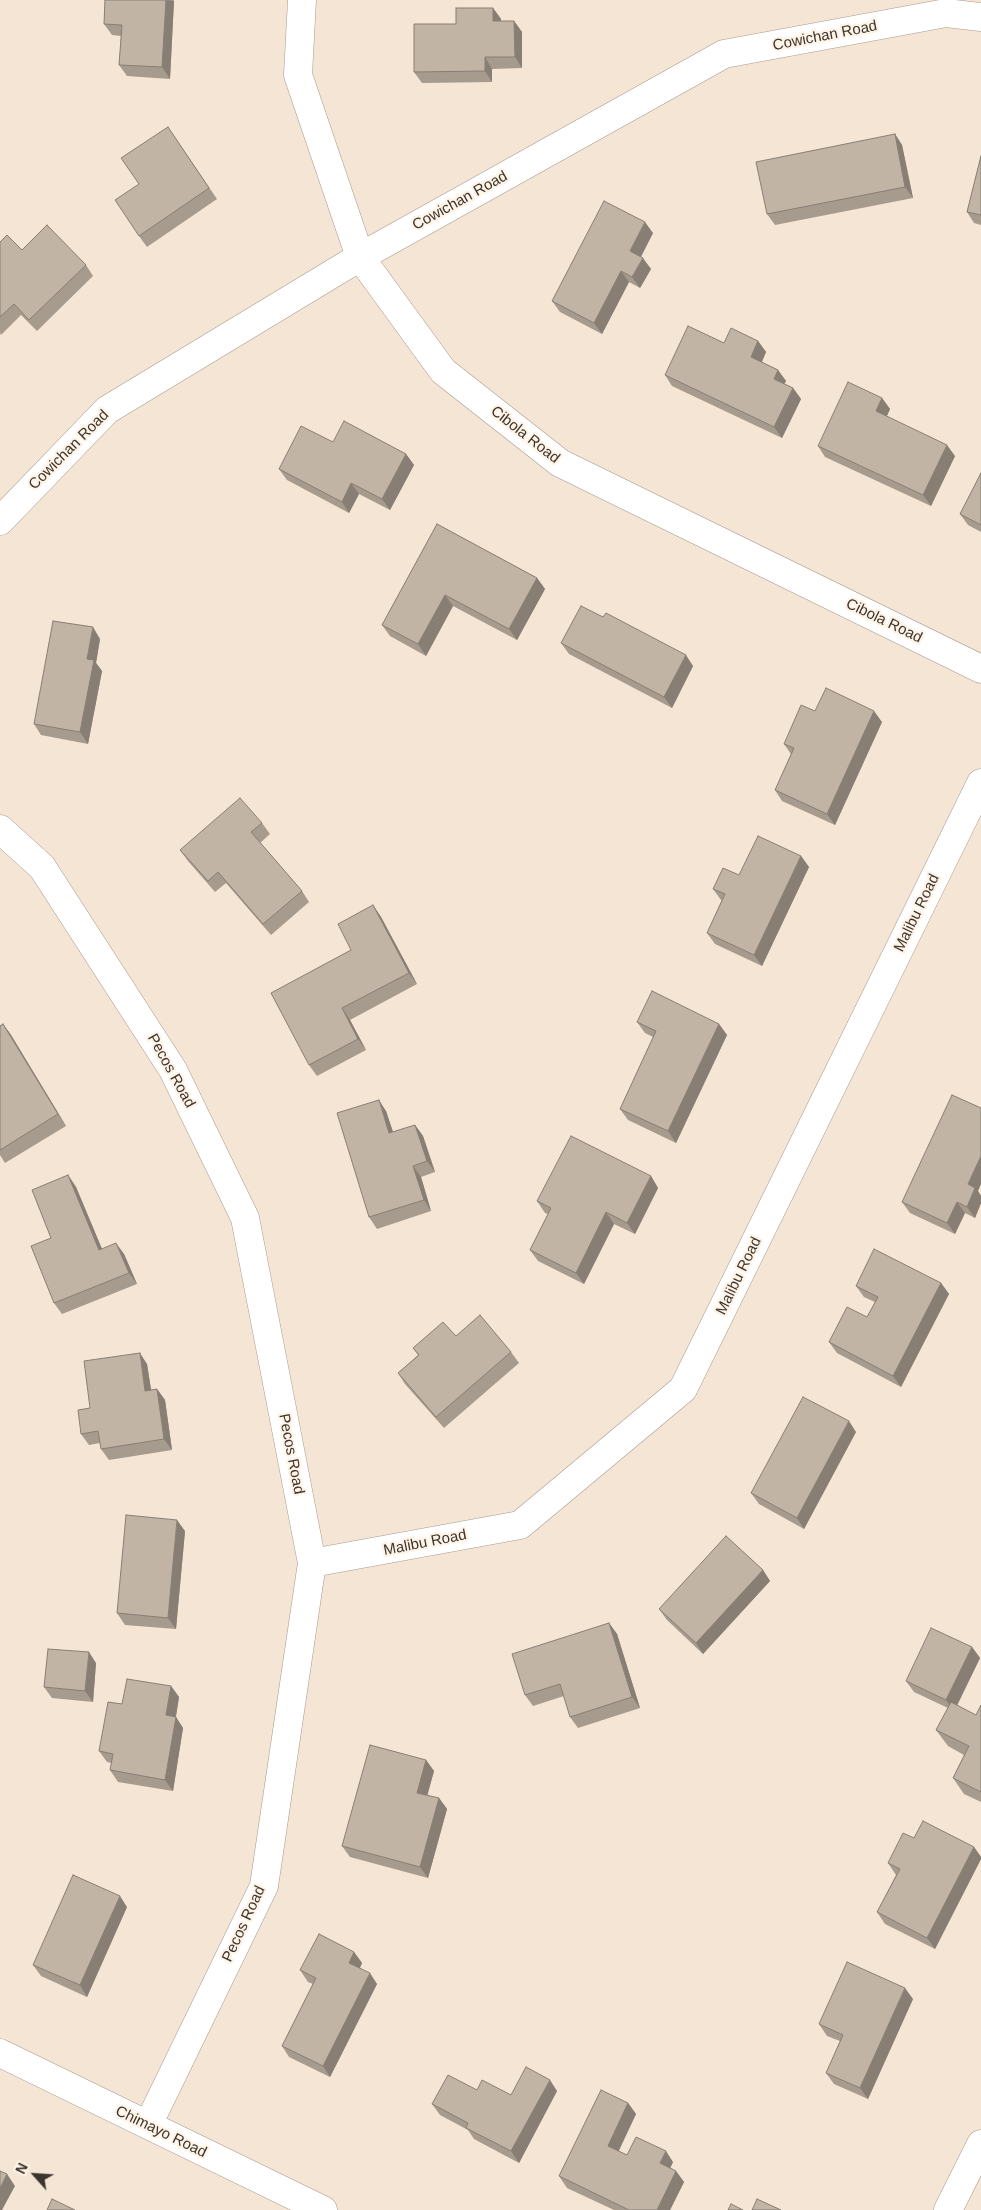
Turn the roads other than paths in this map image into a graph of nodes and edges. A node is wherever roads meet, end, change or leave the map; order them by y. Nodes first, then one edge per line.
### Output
1 (302, 0) edge
2 (981, 17) edge
3 (360, 257) junction
4 (0, 521) edge
5 (981, 668) edge
6 (981, 783) edge
7 (0, 829) edge
8 (312, 1563) junction
9 (0, 2053) edge
10 (148, 2125) junction
11 (981, 2144) edge
12 (323, 2210) edge
13 (948, 2210) edge

1 - 3 street, Cibola Road
2 - 3 street, Cowichan Road
3 - 4 street, Cowichan Road
3 - 5 street, Cibola Road
6 - 8 street, Malibu Road
7 - 8 street, Pecos Road
8 - 10 street, Pecos Road
9 - 10 street, Chimayo Road
10 - 12 street, Chimayo Road
11 - 13 street

